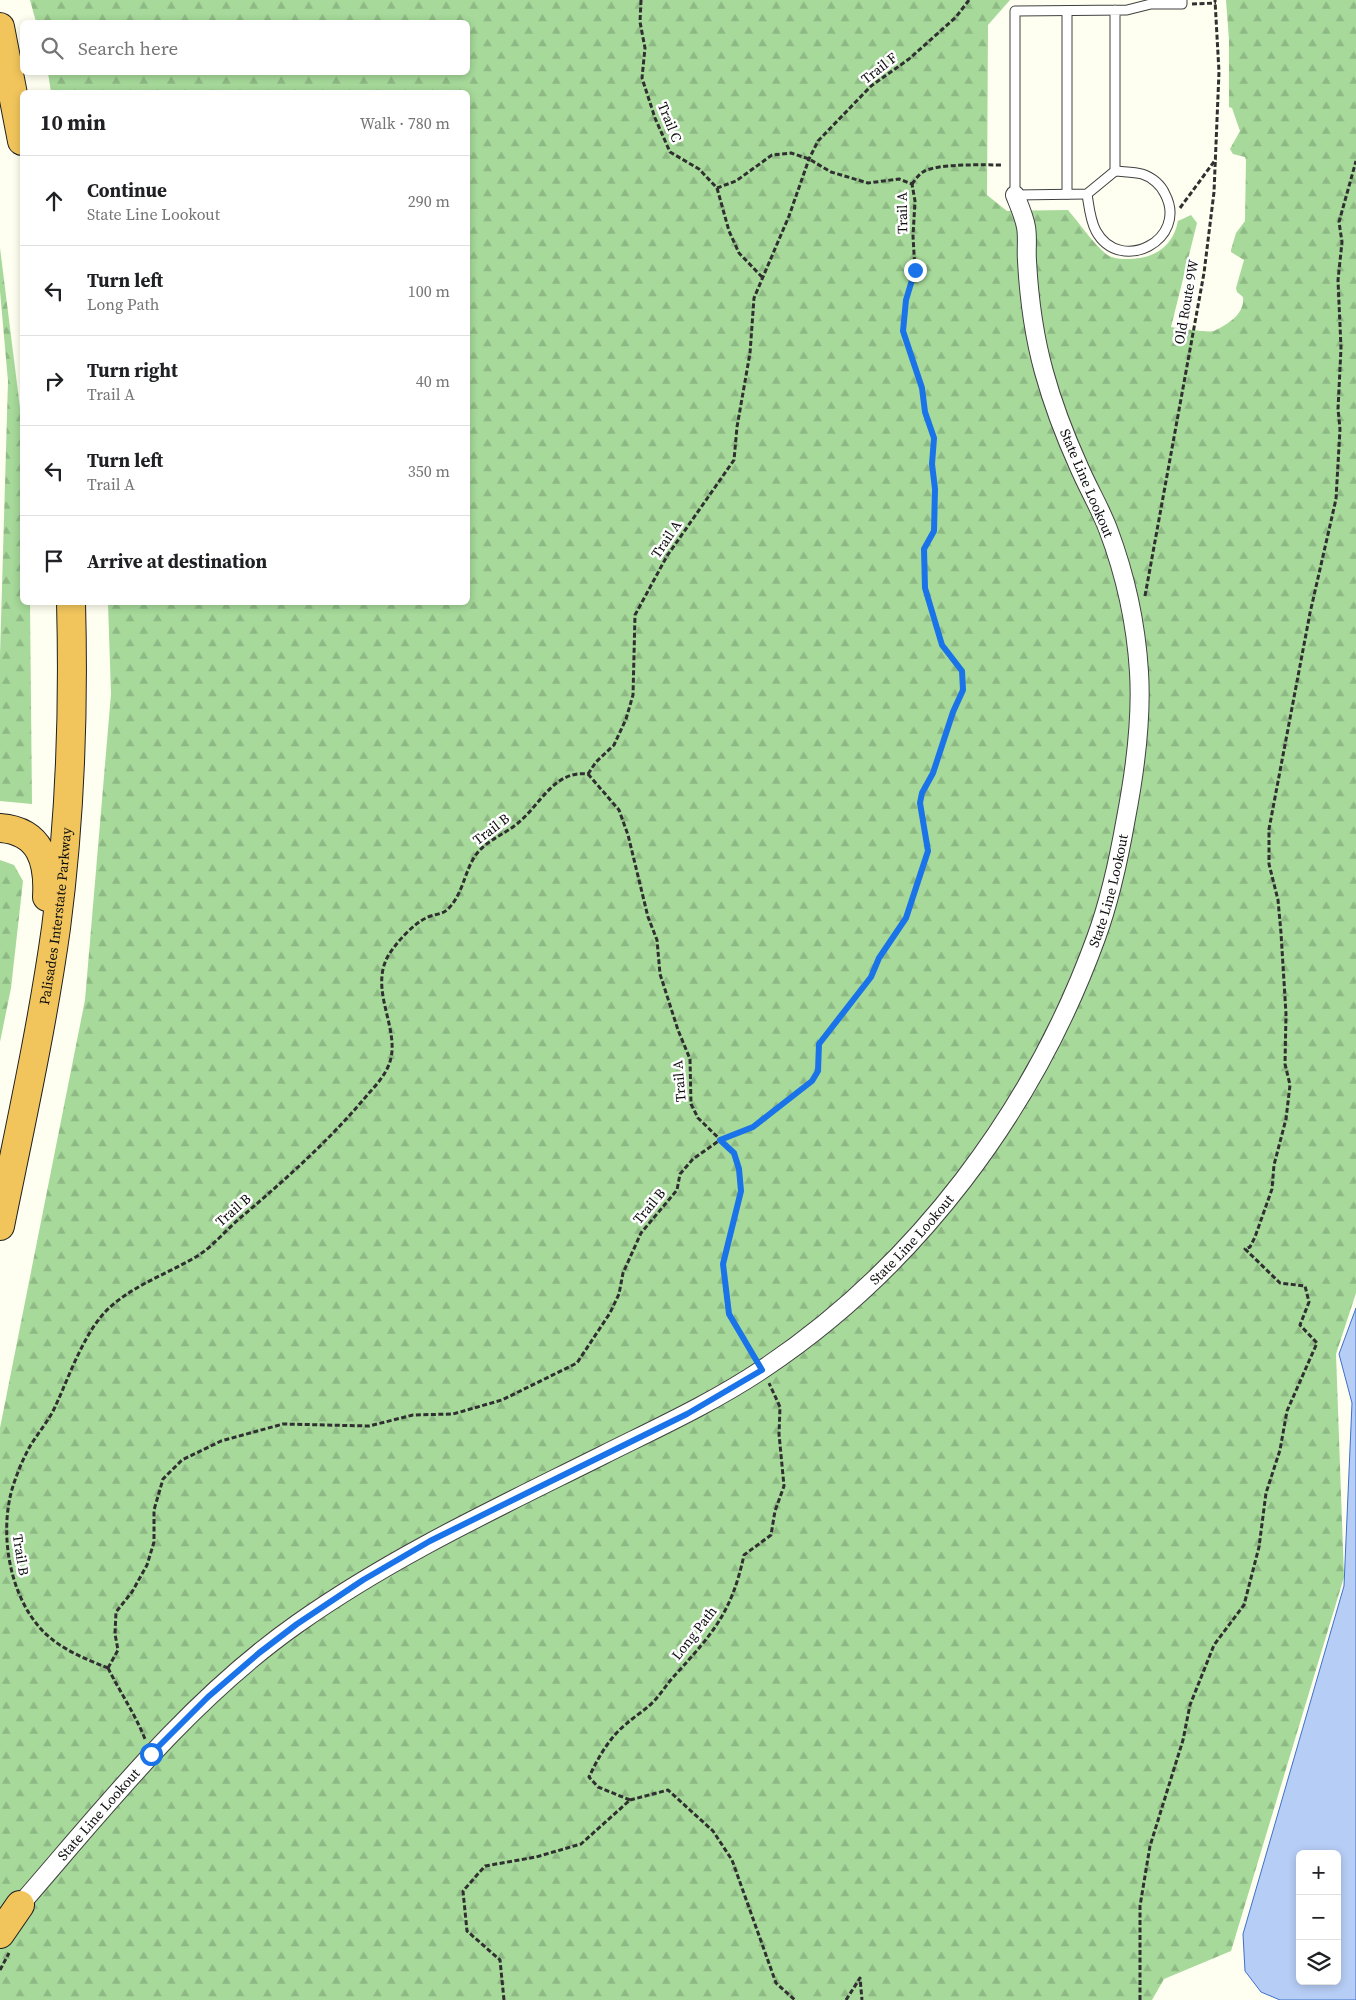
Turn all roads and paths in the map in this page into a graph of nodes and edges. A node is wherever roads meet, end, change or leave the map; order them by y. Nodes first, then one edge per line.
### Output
1 (641, 0) edge
2 (969, 0) edge
3 (1182, 2) edge
4 (1216, 2) edge
5 (1067, 10) junction
6 (1115, 10) junction
7 (0, 28) edge
8 (20, 131) edge
9 (1217, 158) junction
10 (809, 159) junction
11 (1356, 161) edge
12 (1015, 165) junction
13 (1115, 171) junction
14 (912, 184) junction
15 (717, 188) junction
16 (1015, 194) junction
17 (1067, 194) junction
18 (1087, 194) junction
19 (1170, 212) junction
20 (762, 278) junction
21 (71, 605) edge
22 (1144, 605) dead end
23 (588, 774) junction
24 (0, 828) edge
25 (40, 1024) junction
26 (720, 1140) junction
27 (0, 1226) edge
28 (762, 1370) junction
29 (108, 1668) junction
30 (151, 1754) junction
31 (630, 1800) junction
32 (10, 1912) edge
33 (0, 1934) edge
34 (504, 2000) edge
35 (795, 2000) edge
36 (846, 2000) edge
37 (862, 2000) edge
38 (1140, 2000) edge

1 - 15 path, Trail C
2 - 10 path, Trail F
3 - 4 path
3 - 6 lane
4 - 9 path, Old Route 9W
5 - 6 lane
5 - 12 lane
5 - 17 lane
6 - 13 lane
7 - 8 highway
9 - 19 path
9 - 22 path, Old Route 9W
10 - 14 path, Trail A
10 - 15 path
10 - 20 path, Trail A
11 - 38 path
12 - 14 path
12 - 16 lane
13 - 18 lane
13 - 19 lane
14 - 26 path, Trail A
15 - 20 path
16 - 17 lane
16 - 28 street, State Line Lookout
17 - 18 lane
18 - 19 lane
20 - 23 path, Trail A
21 - 25 highway, Palisades Interstate Parkway
23 - 26 path, Trail A
23 - 29 path, Trail B
24 - 25 highway
25 - 27 highway, Palisades Interstate Parkway
26 - 28 path, Long Path
26 - 29 path, Trail B
28 - 30 street, State Line Lookout
28 - 31 path, Long Path
29 - 30 path
30 - 32 street, State Line Lookout
31 - 34 path
31 - 35 path
32 - 33 highway
36 - 37 path

